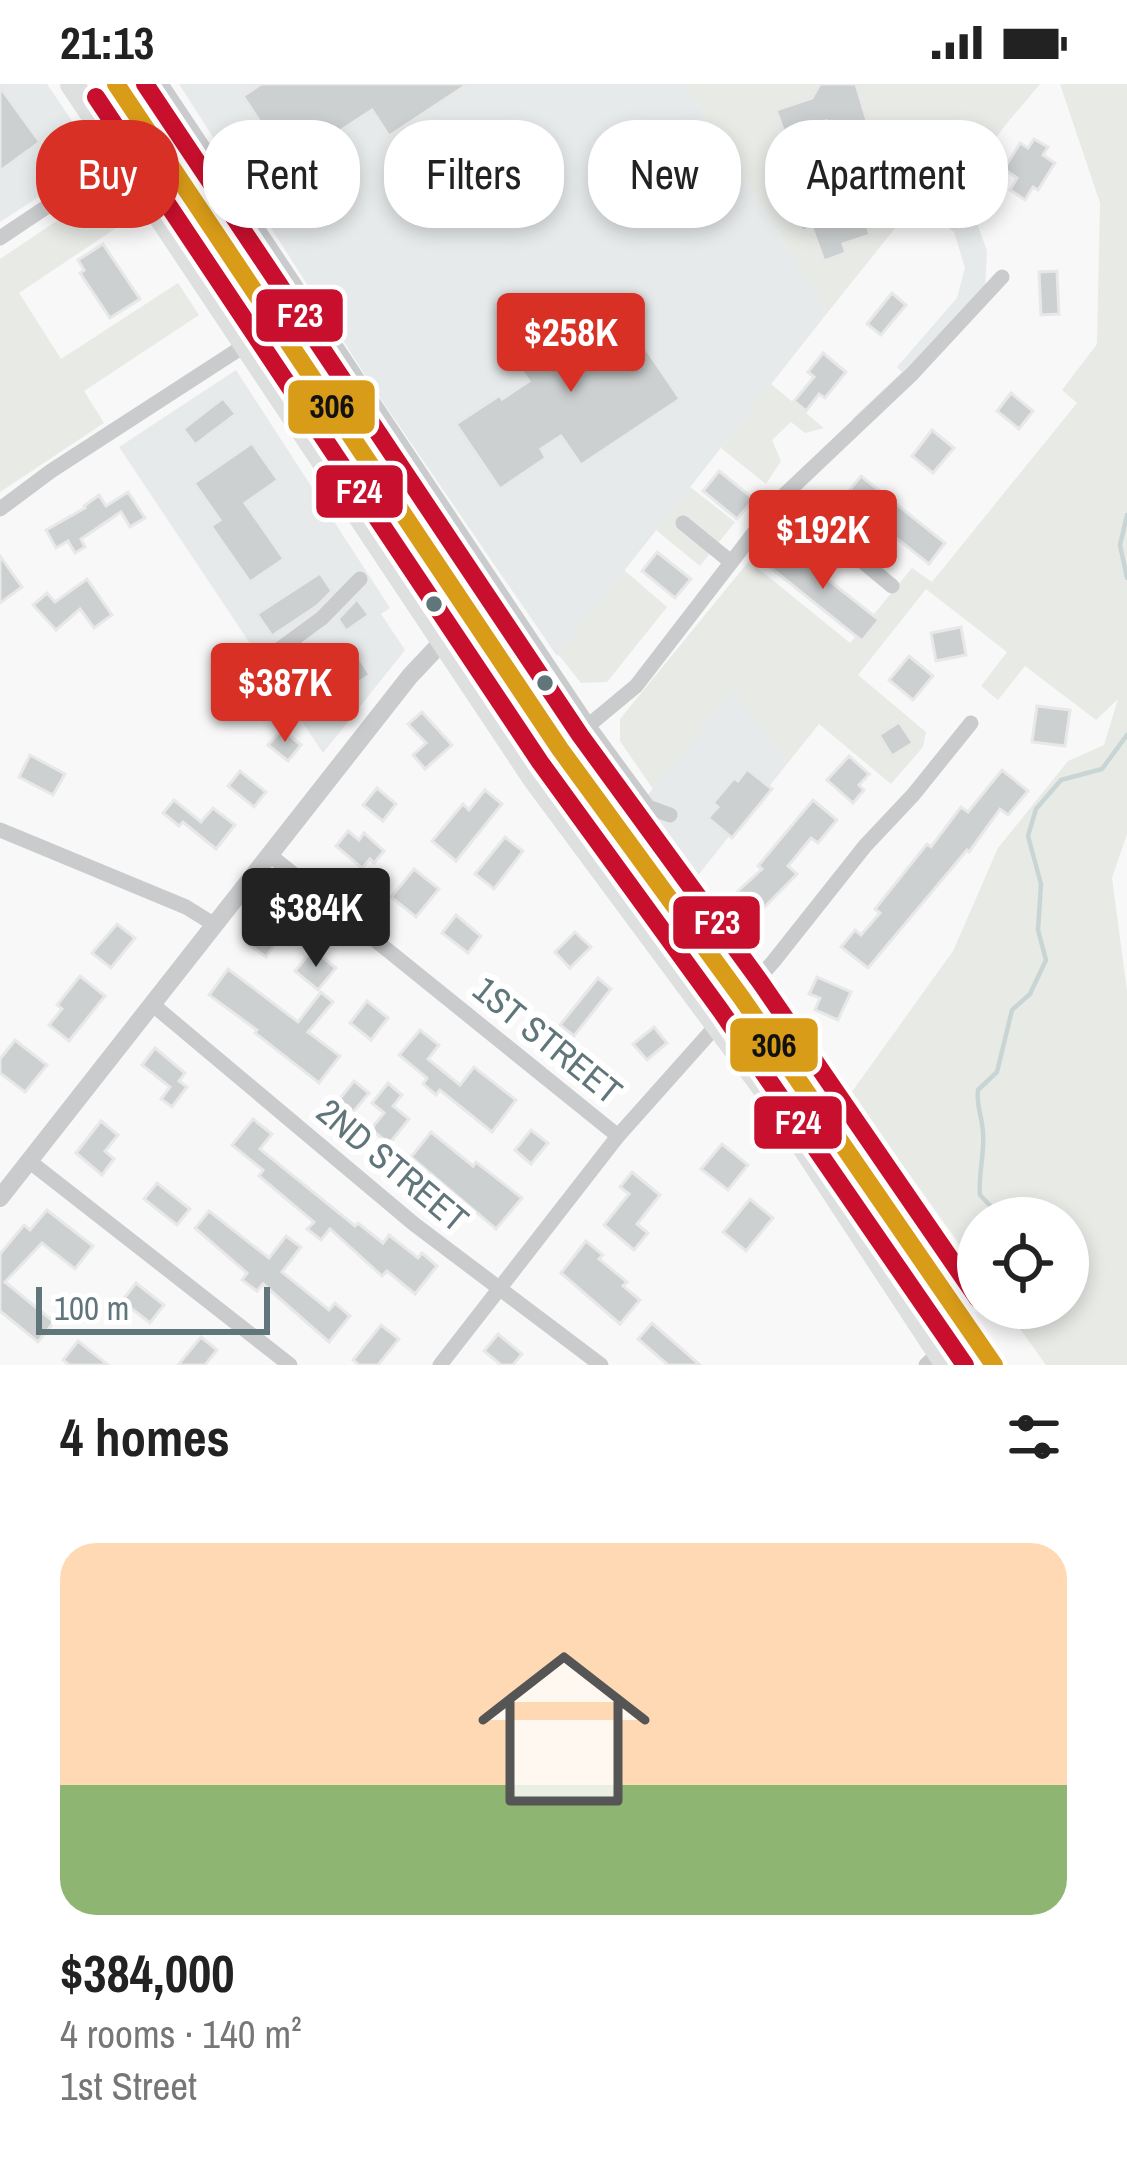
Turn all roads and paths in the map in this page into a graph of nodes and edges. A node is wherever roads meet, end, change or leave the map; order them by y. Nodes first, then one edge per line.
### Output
1 (72, 84) edge
2 (116, 84) edge
3 (161, 84) edge
4 (96, 120) edge
5 (36, 214) edge
6 (168, 228) edge
7 (0, 238) edge
8 (1002, 278) dead end
9 (307, 304) junction
10 (277, 325) junction
11 (246, 345) junction
12 (780, 499) junction
13 (0, 509) edge
14 (683, 523) dead end
15 (731, 562) junction
16 (360, 579) dead end
17 (892, 586) dead end
18 (500, 594) junction
19 (473, 618) junction
20 (443, 641) junction
21 (273, 654) dead end
22 (971, 723) dead end
23 (590, 728) junction
24 (560, 749) junction
25 (670, 815) dead end
26 (0, 830) edge
27 (271, 856) junction
28 (215, 925) junction
29 (742, 997) junction
30 (152, 1004) junction
31 (717, 1024) junction
32 (618, 1136) junction
33 (29, 1160) junction
34 (0, 1198) edge
35 (500, 1288) junction
36 (972, 1334) junction
37 (941, 1362) edge
38 (290, 1365) edge
39 (440, 1365) edge
40 (601, 1365) edge
41 (994, 1365) edge

1 - 4 main road
2 - 10 main road
3 - 9 street
5 - 7 street
6 - 11 main road
8 - 12 street
9 - 10 street
9 - 18 street
10 - 11 street
10 - 19 main road
11 - 13 street
11 - 20 main road
12 - 15 street
12 - 17 street
14 - 15 street
15 - 23 street
16 - 21 street
18 - 19 street
18 - 23 street
19 - 20 street
19 - 24 main road
20 - 27 street
20 - 31 main road
22 - 29 street
23 - 24 street
23 - 25 street
24 - 29 main road
26 - 28 street
27 - 28 street
27 - 32 street, 1ST STREET
28 - 30 street
29 - 31 street
29 - 36 main road
30 - 33 street
30 - 35 street, 2ND STREET
31 - 32 street
31 - 37 main road
32 - 35 street
33 - 34 street
33 - 38 street
35 - 39 street
35 - 40 street, 2ND STREET
36 - 37 street
36 - 41 main road

